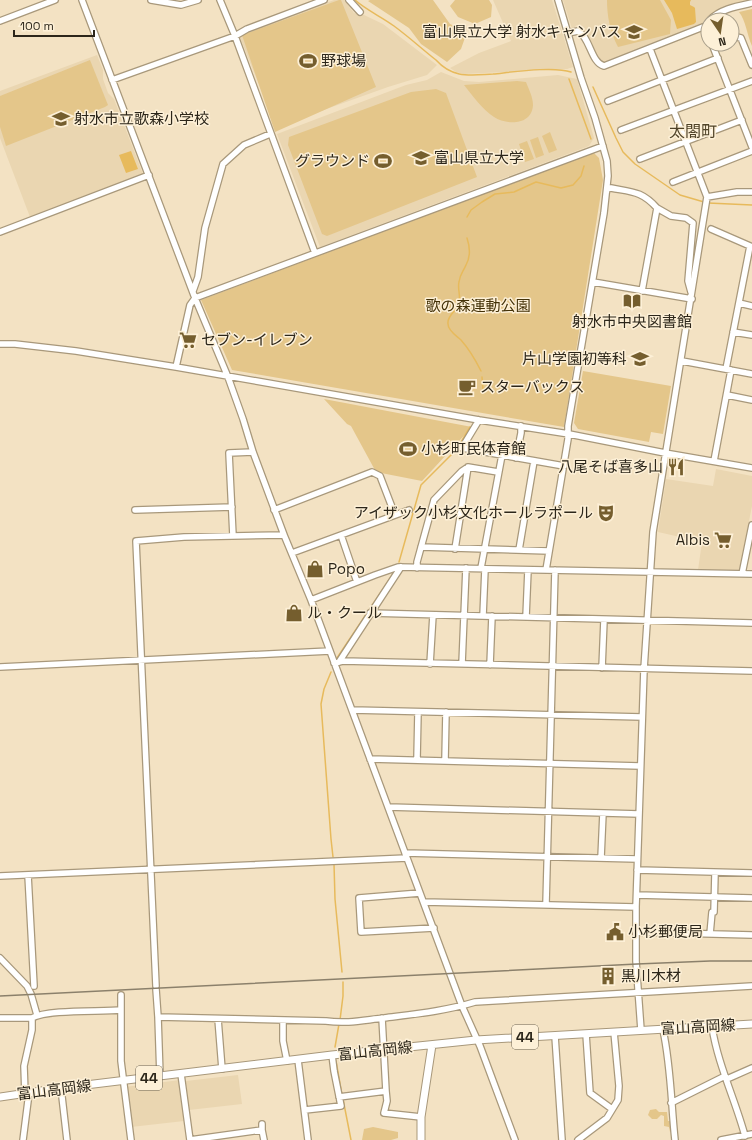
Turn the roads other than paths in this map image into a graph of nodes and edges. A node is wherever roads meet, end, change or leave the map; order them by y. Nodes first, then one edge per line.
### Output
1 (55, 0) edge
2 (82, 0) edge
3 (151, 0) edge
4 (198, 0) edge
5 (220, 0) edge
6 (324, 0) edge
7 (349, 0) edge
8 (558, 0) edge
9 (752, 3) edge
10 (360, 12) dead end
11 (720, 12) edge
12 (0, 21) edge
13 (700, 28) edge
14 (568, 33) junction
15 (235, 36) junction
16 (740, 38) edge
17 (650, 48) junction
18 (715, 52) edge
19 (718, 58) junction
20 (752, 65) edge
21 (112, 80) junction
22 (662, 80) junction
23 (752, 80) edge
24 (730, 89) junction
25 (608, 100) dead end
26 (674, 111) junction
27 (742, 120) junction
28 (621, 130) dead end
29 (270, 134) junction
30 (686, 141) junction
31 (603, 146) junction
32 (752, 147) edge
33 (752, 151) edge
34 (640, 160) dead end
35 (698, 172) junction
36 (149, 175) junction
37 (673, 182) dead end
38 (607, 189) junction
39 (752, 192) edge
40 (707, 201) junction
41 (657, 208) junction
42 (711, 229) dead end
43 (0, 232) edge
44 (751, 246) edge
45 (315, 253) junction
46 (593, 282) junction
47 (193, 291) junction
48 (642, 291) junction
49 (691, 297) junction
50 (195, 298) junction
51 (739, 303) junction
52 (752, 306) edge
53 (734, 332) junction
54 (752, 335) edge
55 (0, 344) edge
56 (682, 361) junction
57 (176, 367) junction
58 (729, 370) junction
59 (752, 374) edge
60 (228, 377) junction
61 (727, 395) junction
62 (752, 400) edge
63 (479, 420) junction
64 (521, 426) junction
65 (569, 434) junction
66 (252, 452) junction
67 (665, 453) junction
68 (502, 456) junction
69 (516, 458) junction
70 (534, 461) junction
71 (714, 461) junction
72 (564, 466) junction
73 (468, 467) junction
74 (752, 468) edge
75 (498, 472) junction
76 (232, 507) junction
77 (135, 510) dead end
78 (274, 510) junction
79 (409, 510) dead end
80 (395, 515) junction
81 (752, 525) edge
82 (284, 535) junction
83 (341, 535) junction
84 (233, 536) junction
85 (421, 547) junction
86 (455, 549) junction
87 (485, 549) junction
88 (519, 550) junction
89 (549, 551) junction
90 (292, 553) junction
91 (401, 567) junction
92 (417, 568) junction
93 (466, 568) junction
94 (483, 569) junction
95 (528, 570) junction
96 (546, 570) junction
97 (555, 570) junction
98 (650, 572) junction
99 (742, 574) junction
100 (752, 574) edge
101 (357, 582) junction
102 (311, 600) junction
103 (370, 613) junction
104 (432, 615) junction
105 (464, 615) junction
106 (483, 616) junction
107 (492, 616) junction
108 (526, 617) junction
109 (554, 618) junction
110 (604, 620) junction
111 (647, 620) junction
112 (752, 623) edge
113 (330, 651) junction
114 (142, 660) junction
115 (336, 663) junction
116 (430, 664) junction
117 (462, 664) junction
118 (490, 665) junction
119 (553, 666) junction
120 (0, 667) edge
121 (602, 668) junction
122 (644, 669) junction
123 (752, 672) edge
124 (352, 710) junction
125 (418, 712) junction
126 (446, 712) junction
127 (552, 715) junction
128 (642, 717) junction
129 (370, 758) junction
130 (417, 760) junction
131 (445, 760) junction
132 (550, 763) junction
133 (640, 766) junction
134 (388, 807) junction
135 (549, 811) junction
136 (603, 813) junction
137 (639, 814) junction
138 (406, 856) junction
139 (547, 856) junction
140 (601, 858) junction
141 (637, 859) junction
142 (152, 870) junction
143 (637, 870) junction
144 (714, 873) junction
145 (752, 873) edge
146 (28, 875) junction
147 (0, 876) edge
148 (420, 893) junction
149 (637, 895) junction
150 (715, 897) junction
151 (752, 898) edge
152 (424, 902) junction
153 (546, 904) junction
154 (636, 907) junction
155 (434, 928) junction
156 (636, 932) junction
157 (710, 934) junction
158 (752, 935) edge
159 (0, 958) edge
160 (34, 986) dead end
161 (752, 986) edge
162 (639, 993) junction
163 (121, 995) dead end
164 (462, 1006) junction
165 (121, 1010) junction
166 (35, 1016) junction
167 (158, 1017) junction
168 (0, 1018) edge
169 (382, 1018) junction
170 (218, 1019) junction
171 (284, 1021) junction
172 (752, 1024) edge
173 (712, 1027) junction
174 (641, 1030) junction
175 (663, 1030) junction
176 (614, 1032) junction
177 (586, 1034) junction
178 (554, 1036) junction
179 (476, 1040) junction
180 (432, 1045) junction
181 (384, 1050) junction
182 (332, 1056) junction
183 (298, 1060) junction
184 (287, 1061) junction
185 (752, 1068) edge
186 (222, 1069) junction
187 (181, 1074) junction
188 (160, 1076) junction
189 (726, 1078) junction
190 (123, 1081) junction
191 (61, 1088) junction
192 (386, 1091) junction
193 (27, 1093) junction
194 (0, 1097) edge
195 (339, 1097) junction
196 (671, 1103) junction
197 (612, 1109) junction
198 (305, 1110) junction
199 (421, 1118) junction
200 (752, 1134) edge
201 (745, 1136) junction
202 (23, 1140) edge
203 (67, 1140) edge
204 (131, 1140) edge
205 (190, 1140) edge
206 (264, 1140) edge
207 (308, 1140) edge
208 (421, 1140) edge
209 (515, 1140) edge
210 (562, 1140) edge
211 (578, 1140) edge
212 (675, 1140) edge
213 (721, 1140) edge

1 - 12 street
2 - 21 street
3 - 4 street
5 - 15 street
6 - 15 street
7 - 10 street
8 - 14 street
9 - 11 street
13 - 17 street
14 - 17 street
14 - 31 street
15 - 21 street
15 - 29 street
16 - 20 street
17 - 22 street
18 - 19 street
19 - 22 street
19 - 24 street
21 - 36 street
22 - 25 street
22 - 26 street
23 - 24 street
24 - 26 street
24 - 27 street
26 - 28 street
26 - 30 street
27 - 30 street
27 - 32 street
29 - 45 street
29 - 47 street
30 - 34 street
30 - 35 street
31 - 38 street
31 - 45 street
33 - 35 street
35 - 37 street
35 - 40 street
36 - 43 street
36 - 47 street
38 - 41 street
38 - 46 street
39 - 40 street
40 - 49 street
41 - 48 street
41 - 49 street
42 - 44 street
44 - 51 street
45 - 50 street
46 - 48 street
46 - 65 street
47 - 50 street
48 - 49 street
49 - 56 street
50 - 57 street
50 - 60 street
51 - 52 street
51 - 53 street
53 - 54 street
53 - 58 street
55 - 57 street
56 - 58 street
56 - 67 street
57 - 60 street
58 - 59 street
58 - 61 street
60 - 63 street
60 - 66 street
61 - 62 street
61 - 71 street
63 - 64 street
63 - 68 street
64 - 65 street
64 - 69 street
65 - 67 street
65 - 72 street
66 - 76 street
66 - 78 street
67 - 71 street
67 - 98 street
68 - 69 street
68 - 75 street
69 - 70 street
70 - 72 street
70 - 88 street
71 - 74 street
72 - 89 street
73 - 75 street
73 - 85 street
73 - 86 street
75 - 87 street
76 - 77 street
76 - 84 street
78 - 80 street
78 - 82 street
79 - 80 street
80 - 83 street
81 - 99 street
82 - 84 street
82 - 90 street
83 - 90 street
83 - 101 street
84 - 114 street
85 - 86 street
85 - 92 street
86 - 87 street
87 - 88 street
87 - 94 street
88 - 89 street
89 - 96 street
90 - 102 street
91 - 92 street
91 - 101 street
91 - 103 street
92 - 93 street
93 - 94 street
93 - 105 street
94 - 95 street
94 - 106 street
95 - 96 street
95 - 108 street
96 - 97 street
97 - 98 street
97 - 109 street
98 - 99 street
98 - 111 street
99 - 100 street
101 - 102 street
102 - 113 street
103 - 104 street
103 - 115 street
104 - 105 street
104 - 116 street
105 - 106 street
105 - 117 street
106 - 107 street
107 - 108 street
107 - 118 street
108 - 109 street
109 - 110 street
109 - 119 street
110 - 111 street
110 - 121 street
111 - 112 street
111 - 122 street
113 - 114 street
113 - 115 street
114 - 120 street
114 - 142 street
115 - 116 street
115 - 124 street
116 - 117 street
117 - 118 street
118 - 119 street
119 - 121 street
119 - 127 street
121 - 122 street
122 - 123 street
122 - 128 street
124 - 125 street
124 - 129 street
125 - 126 street
125 - 130 street
126 - 127 street
126 - 131 street
127 - 128 street
127 - 132 street
128 - 133 street
129 - 130 street
129 - 134 street
130 - 131 street
131 - 132 street
132 - 133 street
132 - 135 street
133 - 137 street
134 - 135 street
134 - 138 street
135 - 136 street
135 - 139 street
136 - 137 street
136 - 140 street
137 - 141 street
138 - 139 street
138 - 142 street
138 - 148 street
139 - 140 street
139 - 153 street
140 - 141 street
141 - 143 street
142 - 146 street
142 - 167 street
143 - 144 street
143 - 149 street
144 - 145 street
144 - 150 street
146 - 147 street
146 - 160 street
148 - 152 street
148 - 155 street
149 - 150 street
149 - 154 street
150 - 151 street
150 - 157 street
152 - 153 street
152 - 155 street
153 - 154 street
154 - 156 street
155 - 164 street
156 - 157 street
156 - 162 street
157 - 158 street
159 - 166 street
161 - 162 street
162 - 164 street
162 - 174 street
163 - 165 street
164 - 169 street
164 - 179 street
165 - 166 street
165 - 190 street
166 - 168 street
166 - 193 street
167 - 170 street
167 - 188 street
169 - 171 street
169 - 181 street
170 - 171 street
170 - 186 street
171 - 184 street
172 - 173 main road, 富山高岡線 / 44
173 - 175 main road, 富山高岡線 / 44
173 - 189 street
174 - 175 main road, 富山高岡線 / 44
174 - 176 main road, 富山高岡線 / 44
175 - 196 street
176 - 177 main road, 富山高岡線 / 44
176 - 197 street
177 - 178 main road, 富山高岡線 / 44
177 - 197 street
178 - 179 main road, 富山高岡線 / 44
178 - 210 street
179 - 180 main road, 富山高岡線 / 44
179 - 209 street
180 - 181 main road, 富山高岡線 / 44
180 - 199 main road
181 - 182 main road, 富山高岡線 / 44
181 - 192 street
182 - 183 main road, 富山高岡線 / 44
182 - 195 street
183 - 184 main road, 富山高岡線 / 44
183 - 198 street
184 - 186 main road, 富山高岡線 / 44
185 - 189 street
186 - 187 main road, 富山高岡線 / 44
187 - 188 main road, 富山高岡線 / 44
187 - 205 street
188 - 190 main road, 富山高岡線 / 44
189 - 196 street
189 - 201 street
190 - 191 main road, 富山高岡線 / 44
190 - 204 street
191 - 193 main road, 富山高岡線 / 44
191 - 203 street
192 - 195 street
192 - 199 street
193 - 194 main road, 富山高岡線 / 44
193 - 202 street
195 - 198 street
196 - 212 street
197 - 211 street
198 - 207 street
199 - 208 main road
200 - 201 street
201 - 213 street
205 - 206 street

